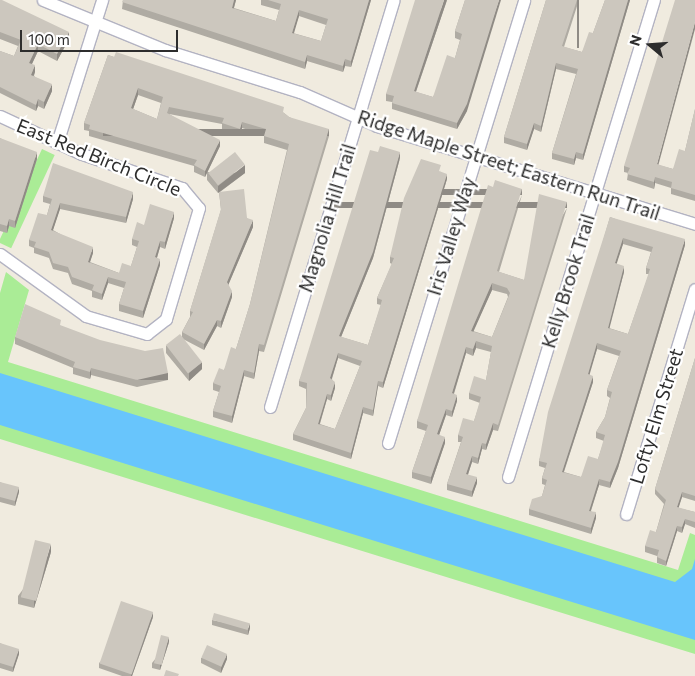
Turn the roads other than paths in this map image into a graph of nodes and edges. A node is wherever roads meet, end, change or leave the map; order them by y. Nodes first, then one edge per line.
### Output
1 (44, 0) edge
2 (102, 0) edge
3 (394, 0) edge
4 (524, 0) edge
5 (654, 0) edge
6 (94, 22) junction
7 (0, 116) edge
8 (357, 119) junction
9 (58, 143) junction
10 (476, 157) junction
11 (595, 193) junction
12 (695, 224) edge
13 (0, 254) edge
14 (695, 289) edge
15 (270, 407) dead end
16 (388, 443) dead end
17 (508, 477) dead end
18 (626, 514) dead end

1 - 6 street, Ridge Maple Street; Eastern Run Trail
2 - 6 street
3 - 8 street, Magnolia Hill Trail
4 - 10 street, Iris Valley Way
5 - 11 street, Kelly Brook Trail
6 - 8 street, Ridge Maple Street; Eastern Run Trail
6 - 9 street
7 - 9 street, East Red Birch Circle
8 - 10 street, Ridge Maple Street; Eastern Run Trail
8 - 15 street, Magnolia Hill Trail
9 - 13 street, East Red Birch Circle
10 - 11 street, Ridge Maple Street; Eastern Run Trail
10 - 16 street, Iris Valley Way
11 - 12 street, Ridge Maple Street; Eastern Run Trail
11 - 17 street, Kelly Brook Trail
14 - 18 street, Lofty Elm Street

